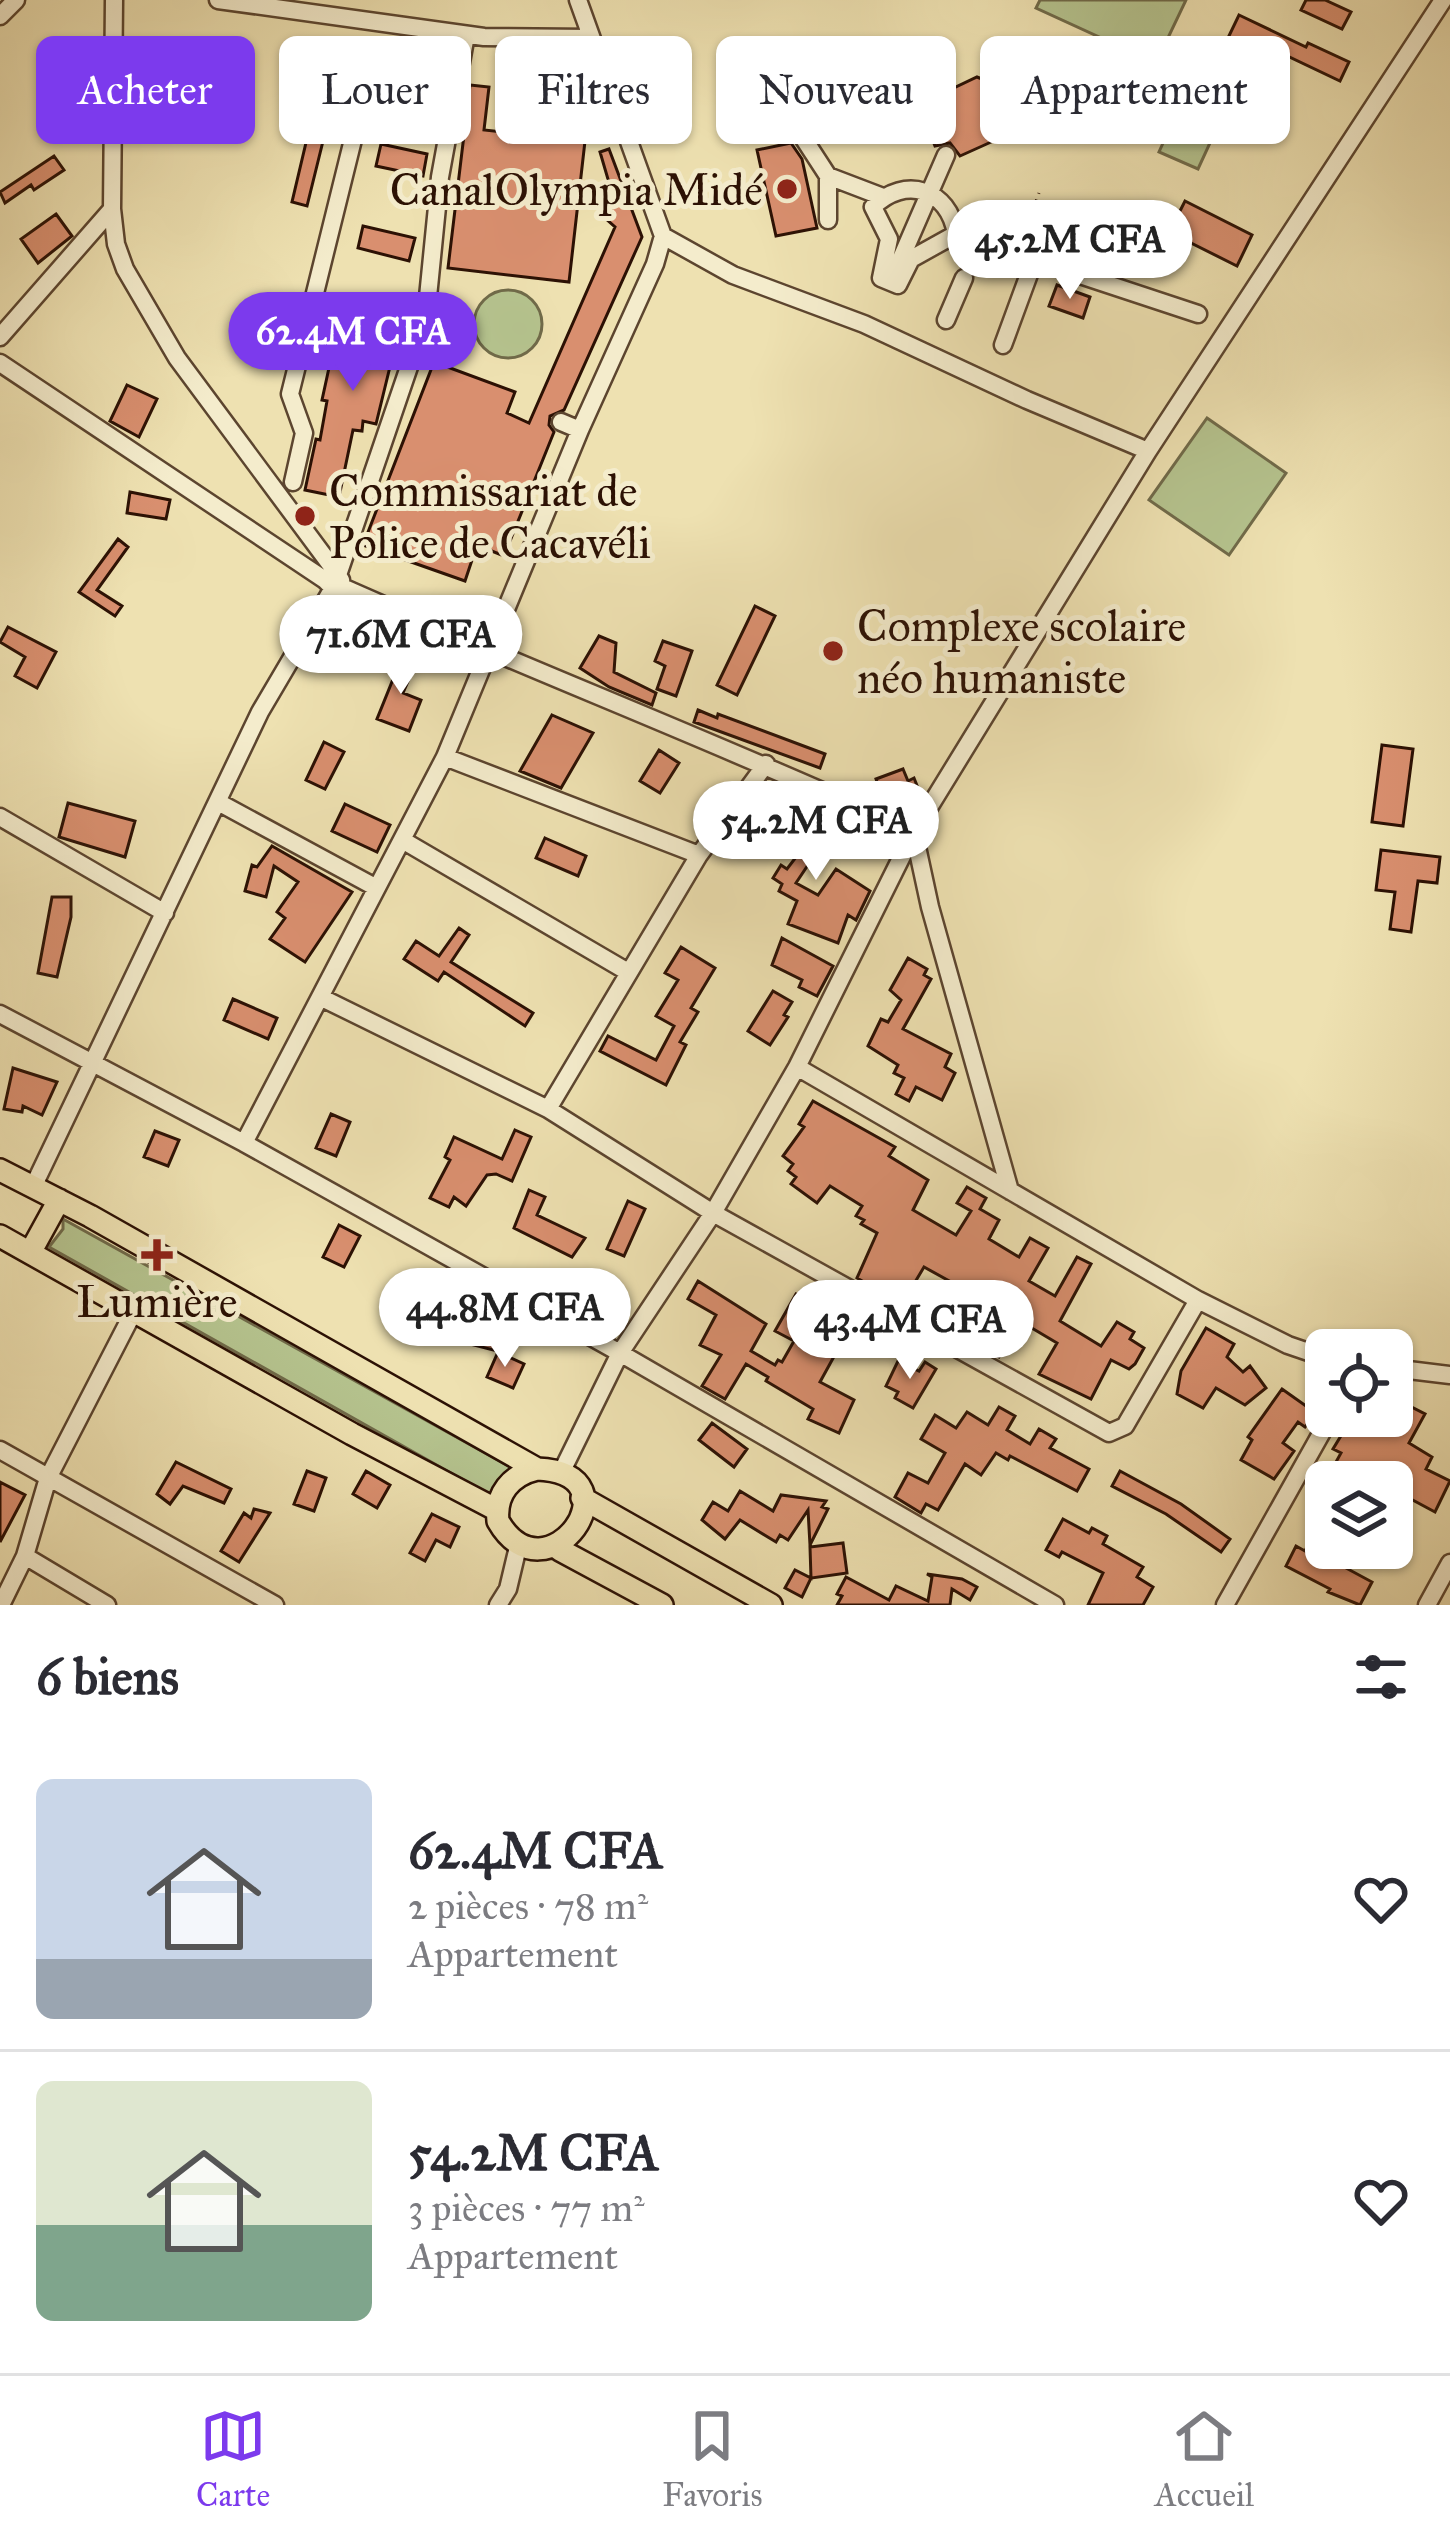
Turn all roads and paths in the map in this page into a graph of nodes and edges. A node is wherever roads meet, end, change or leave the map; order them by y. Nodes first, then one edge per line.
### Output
1 (16, 0) edge
2 (114, 0) edge
3 (218, 0) edge
4 (578, 0) edge
5 (1443, 0) edge
6 (0, 16) edge
7 (466, 34) junction
8 (528, 36) edge
9 (589, 36) edge
10 (352, 144) edge
11 (629, 144) edge
12 (807, 144) edge
13 (946, 155) dead end
14 (828, 176) junction
15 (929, 192) junction
16 (1039, 193) dead end
17 (883, 197) junction
18 (112, 209) junction
19 (828, 220) dead end
20 (956, 234) junction
21 (663, 236) junction
22 (1017, 252) junction
23 (1035, 258) junction
24 (964, 278) dead end
25 (891, 282) junction
26 (1198, 314) dead end
27 (946, 320) dead end
28 (0, 337) edge
29 (1003, 345) dead end
30 (0, 363) edge
31 (561, 422) dead end
32 (580, 430) junction
33 (1148, 451) junction
34 (293, 482) dead end
35 (333, 580) junction
36 (487, 651) junction
37 (445, 757) junction
38 (766, 764) junction
39 (218, 802) junction
40 (0, 817) edge
41 (914, 832) junction
42 (404, 841) junction
43 (699, 855) junction
44 (375, 886) junction
45 (165, 913) junction
46 (628, 972) junction
47 (322, 998) junction
48 (0, 1014) edge
49 (94, 1067) junction
50 (796, 1067) junction
51 (548, 1109) junction
52 (244, 1144) junction
53 (0, 1170) edge
54 (34, 1185) junction
55 (1010, 1191) junction
56 (59, 1200) junction
57 (713, 1213) junction
58 (0, 1236) edge
59 (31, 1251) junction
60 (1198, 1300) junction
61 (134, 1312) junction
62 (1305, 1351) edge
63 (620, 1352) junction
64 (1413, 1371) edge
65 (1450, 1375) edge
66 (1319, 1437) edge
67 (0, 1450) edge
68 (537, 1469) junction
69 (561, 1473) junction
70 (48, 1478) junction
71 (583, 1498) junction
72 (497, 1510) junction
73 (518, 1547) junction
74 (560, 1550) junction
75 (25, 1556) junction
76 (1450, 1563) edge
77 (1, 1605) edge
78 (107, 1605) edge
79 (274, 1605) edge
80 (498, 1605) edge
81 (662, 1605) edge
82 (771, 1605) edge
83 (1054, 1605) edge
84 (1225, 1605) edge
85 (1427, 1605) edge

1 - 6 street
2 - 18 street
3 - 7 street
4 - 9 street
5 - 33 street
7 - 8 street
7 - 35 street
10 - 34 street
11 - 21 street
12 - 14 street
13 - 15 street
14 - 17 street
14 - 19 street
15 - 17 street
15 - 20 street
15 - 25 street
16 - 22 path
17 - 25 street
18 - 28 street
18 - 35 street
20 - 22 street
20 - 25 street
21 - 32 street
21 - 33 street
22 - 23 street
23 - 26 street
23 - 29 street
24 - 27 street
30 - 35 street
31 - 32 street
32 - 36 street
33 - 41 street
35 - 36 street
35 - 39 street
36 - 37 street
36 - 38 street
37 - 42 street
37 - 43 street
38 - 41 street
38 - 43 street
39 - 44 street
39 - 45 street
40 - 45 street
41 - 50 street
41 - 55 street
42 - 44 street
42 - 46 street
43 - 46 street
44 - 47 street
45 - 49 street
46 - 51 street
47 - 51 street
47 - 52 street
48 - 49 street
49 - 52 street
49 - 54 street
50 - 55 street
50 - 57 street
51 - 57 street
52 - 63 street
53 - 54 main road
54 - 56 main road
55 - 60 street
56 - 59 main road
56 - 68 main road
57 - 60 street
57 - 63 street
58 - 59 main road
59 - 61 main road
60 - 62 street
61 - 70 street
61 - 72 main road
63 - 69 street
63 - 83 street
64 - 65 street
66 - 84 street
67 - 70 street
68 - 69 main road
68 - 72 main road
69 - 71 main road
70 - 75 street
70 - 79 street
71 - 74 main road
71 - 82 main road
72 - 73 main road
73 - 74 main road
73 - 80 street
74 - 81 main road
75 - 77 street
75 - 78 street
76 - 85 street

